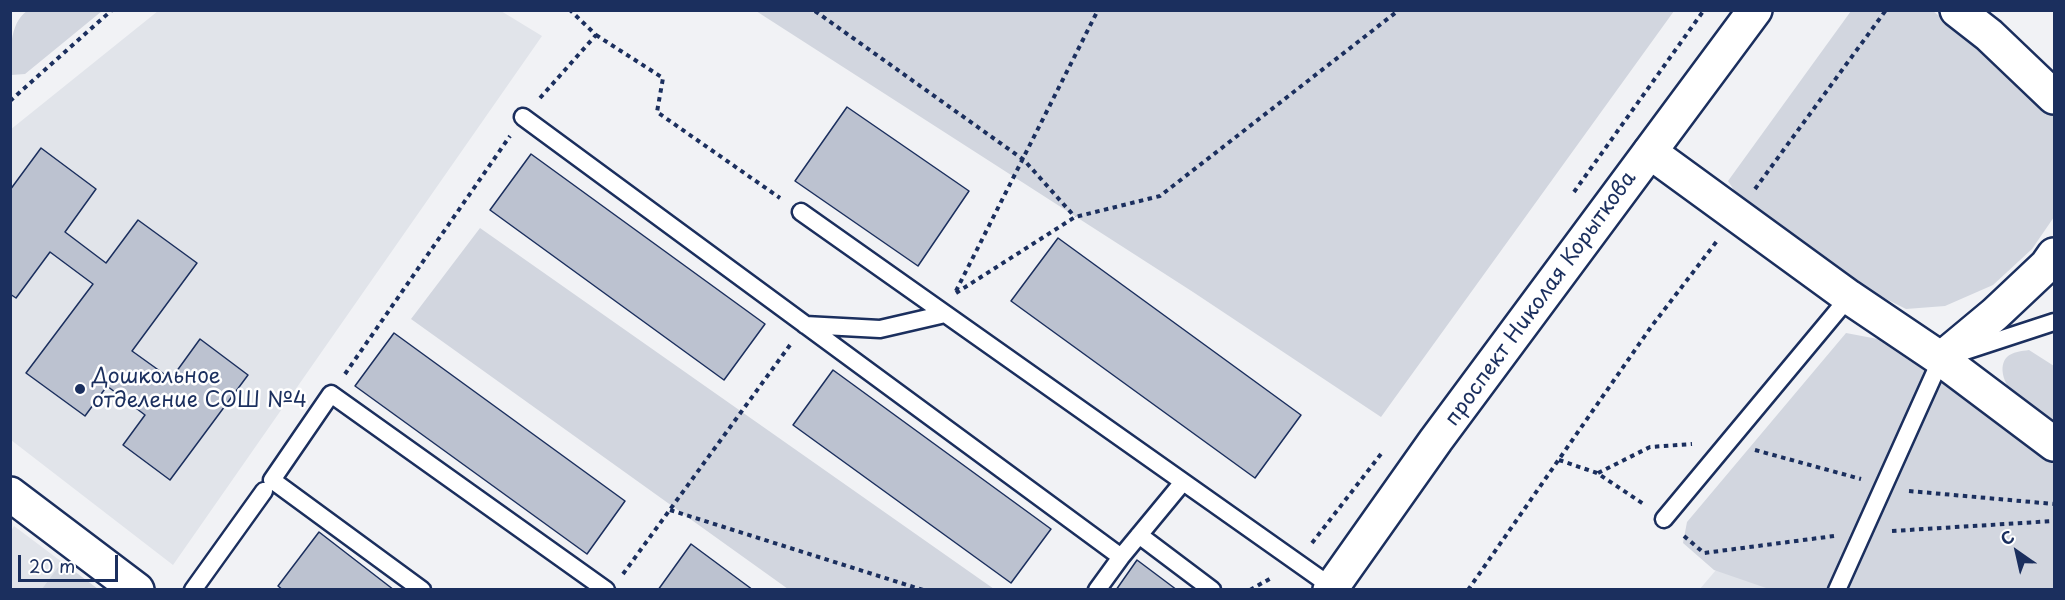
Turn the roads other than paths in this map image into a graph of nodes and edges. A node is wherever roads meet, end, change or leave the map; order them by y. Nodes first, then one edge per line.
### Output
1 (1755, 10) edge
2 (1957, 10) edge
3 (2055, 97) edge
4 (523, 117) road end
5 (1650, 152) junction
6 (801, 212) road end
7 (2055, 255) edge
8 (1849, 297) junction
9 (945, 314) junction
10 (2055, 322) edge
11 (805, 325) junction
12 (1941, 359) junction
13 (2055, 444) edge
14 (1183, 482) junction
15 (264, 492) dead end
16 (10, 494) edge
17 (1664, 519) road end
18 (1140, 535) junction
19 (1121, 558) junction
20 (612, 585) edge
21 (1331, 588) edge
22 (137, 590) edge
23 (193, 590) edge
24 (422, 590) edge
25 (1097, 590) edge
26 (1212, 590) edge
27 (1837, 590) edge

1 - 5 street, проспект Николая Корыткова
2 - 3 street
4 - 11 lane
5 - 8 street
5 - 21 street, проспект Николая Корыткова
6 - 9 lane
7 - 12 street
8 - 12 street
8 - 17 lane
9 - 11 lane
9 - 14 lane
10 - 12 lane
11 - 19 lane
12 - 13 street
12 - 27 lane
14 - 18 lane
14 - 21 lane
15 - 23 lane
16 - 22 street
18 - 19 lane
18 - 26 lane
19 - 25 lane
20 - 24 lane

